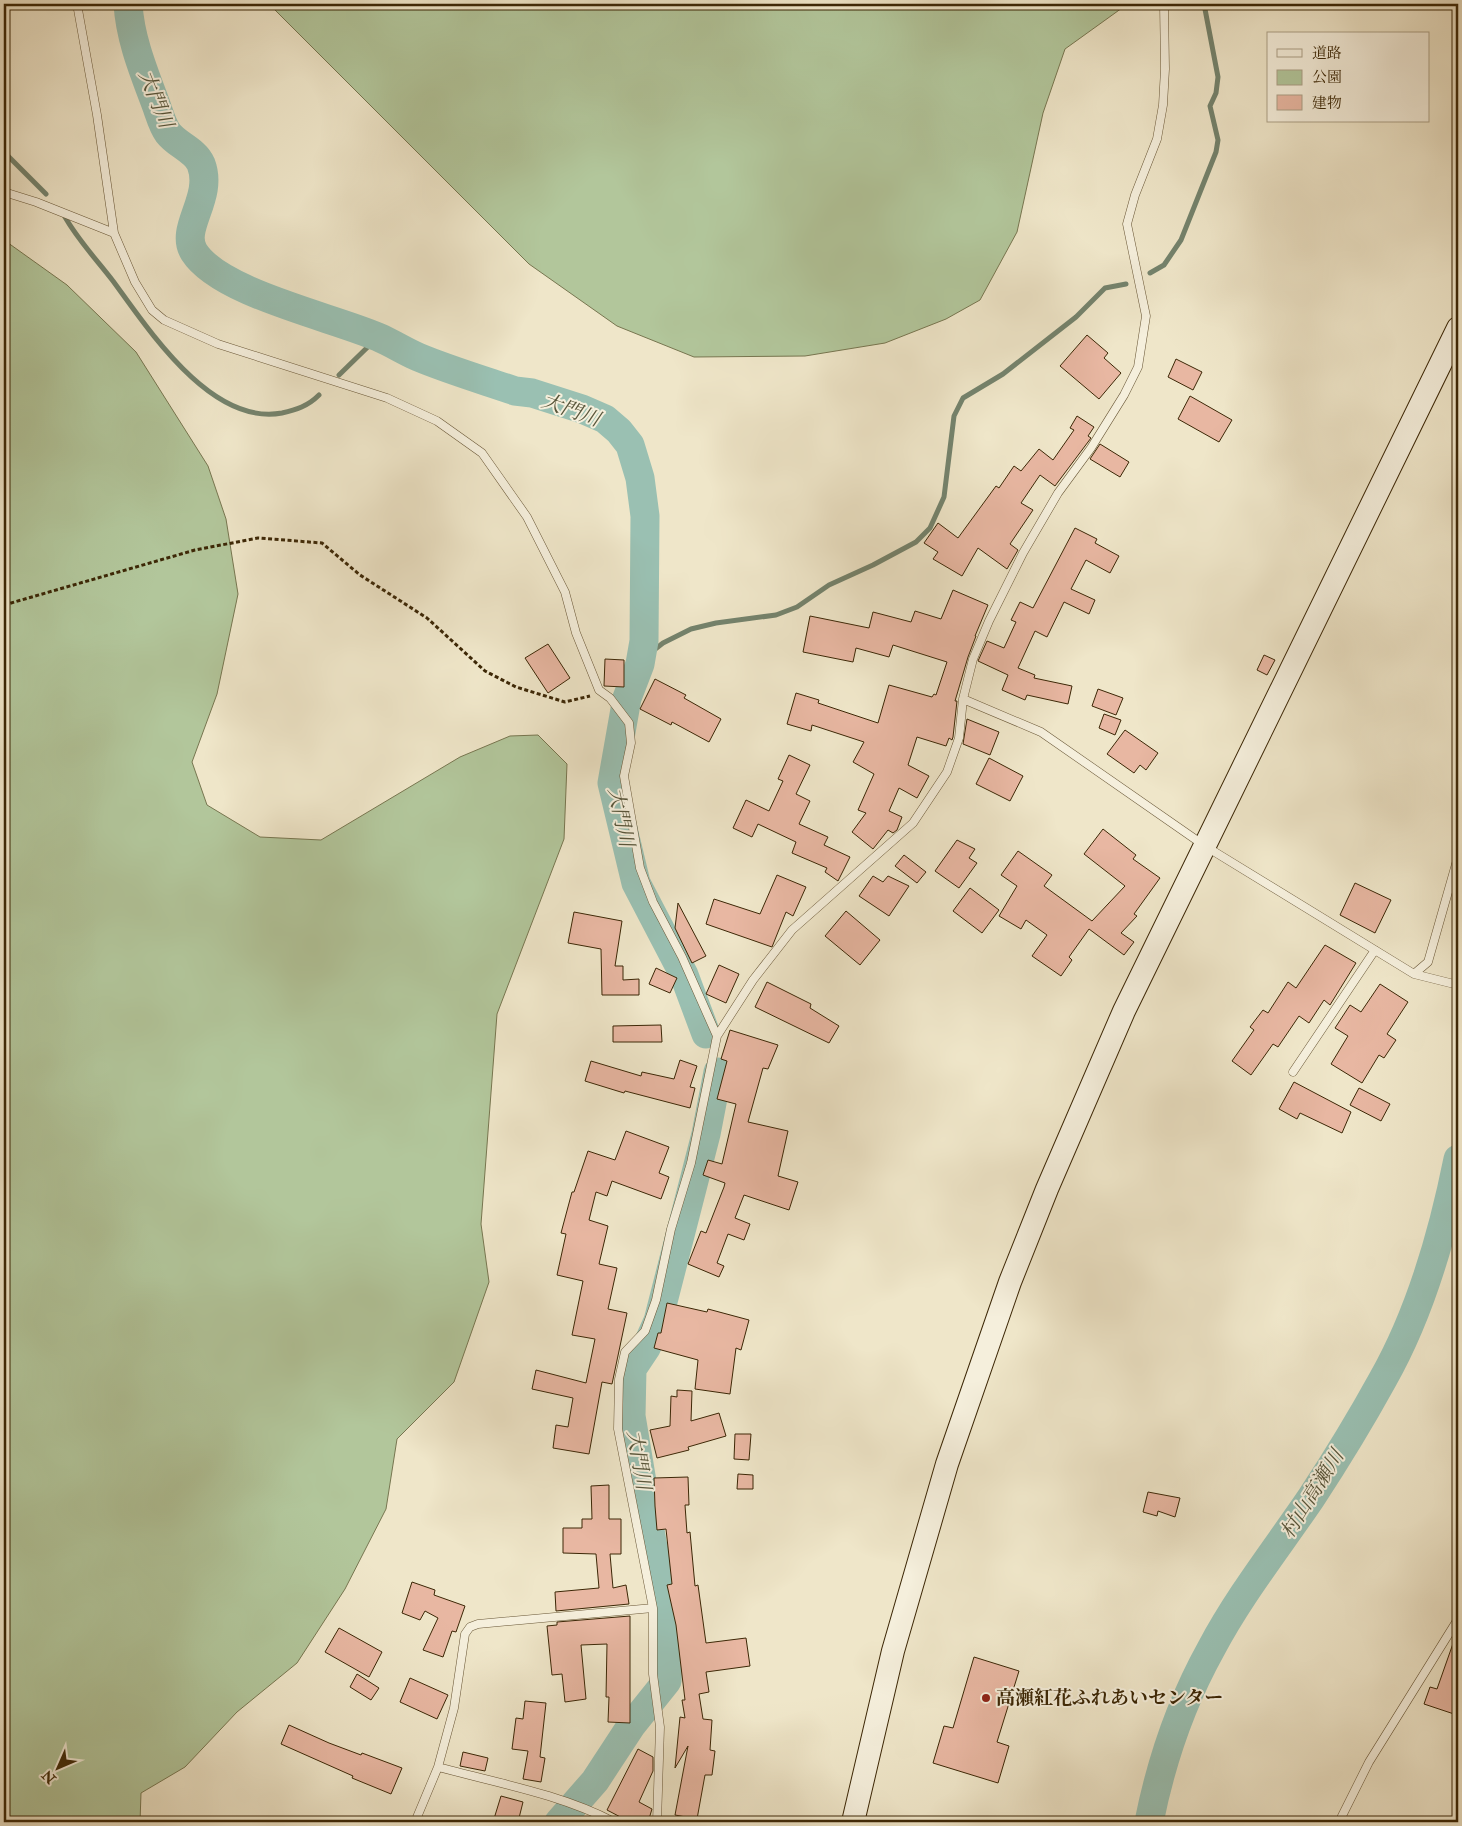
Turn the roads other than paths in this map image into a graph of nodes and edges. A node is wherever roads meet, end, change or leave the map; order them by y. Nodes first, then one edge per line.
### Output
1 (77, 4) edge
2 (1164, 4) edge
3 (4, 192) edge
4 (114, 234) junction
5 (1458, 328) edge
6 (963, 699) junction
7 (1205, 846) junction
8 (1458, 858) edge
9 (1374, 950) junction
10 (1414, 974) junction
11 (1458, 985) edge
12 (716, 1036) junction
13 (1292, 1072) dead end
14 (653, 1608) junction
15 (1458, 1619) edge
16 (438, 1767) junction
17 (415, 1822) edge
18 (614, 1822) edge
19 (657, 1822) edge
20 (853, 1822) edge
21 (1339, 1822) edge

1 - 4 lane
2 - 6 lane
3 - 4 lane
4 - 12 lane
5 - 7 street
6 - 7 lane
6 - 12 lane
7 - 9 lane
7 - 20 street
8 - 10 lane
9 - 10 lane
9 - 13 lane
10 - 11 lane
12 - 14 lane
14 - 16 lane
14 - 19 lane
15 - 21 lane
16 - 17 lane
16 - 18 lane

